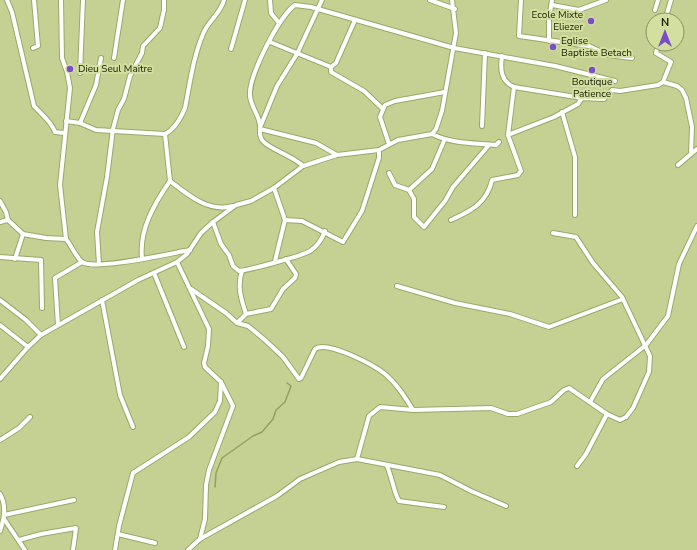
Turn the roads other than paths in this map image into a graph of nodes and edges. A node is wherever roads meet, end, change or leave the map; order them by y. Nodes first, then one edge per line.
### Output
1 (7, 0) edge
2 (34, 0) edge
3 (61, 0) edge
4 (83, 0) edge
5 (123, 0) edge
6 (164, 0) edge
7 (224, 0) edge
8 (245, 0) edge
9 (270, 0) edge
10 (322, 0) edge
11 (430, 0) edge
12 (452, 0) edge
13 (521, 0) edge
14 (606, 0) edge
15 (658, 0) edge
16 (671, 0) edge
17 (295, 2) edge
18 (552, 2) edge
19 (319, 9) junction
20 (455, 9) junction
21 (655, 10) dead end
22 (667, 12) edge
23 (355, 20) junction
24 (279, 23) junction
25 (549, 41) junction
26 (270, 42) junction
27 (33, 48) dead end
28 (231, 48) dead end
29 (454, 48) junction
30 (656, 52) edge
31 (484, 53) junction
32 (297, 54) junction
33 (502, 56) junction
34 (101, 58) dead end
35 (114, 58) dead end
36 (632, 58) dead end
37 (331, 67) junction
38 (80, 73) dead end
39 (615, 81) dead end
40 (663, 82) junction
41 (514, 87) junction
42 (444, 92) junction
43 (582, 98) junction
44 (383, 108) junction
45 (562, 112) junction
46 (66, 121) junction
47 (80, 123) junction
48 (482, 126) dead end
49 (260, 127) junction
50 (113, 129) junction
51 (64, 133) junction
52 (166, 134) junction
53 (432, 134) junction
54 (508, 135) junction
55 (444, 141) junction
56 (500, 142) dead end
57 (389, 144) junction
58 (489, 145) junction
59 (379, 150) junction
60 (697, 150) edge
61 (691, 154) junction
62 (337, 155) junction
63 (678, 165) dead end
64 (303, 166) junction
65 (389, 173) dead end
66 (170, 181) junction
67 (274, 188) junction
68 (408, 190) junction
69 (0, 201) edge
70 (236, 205) junction
71 (575, 215) dead end
72 (8, 220) junction
73 (285, 220) junction
74 (451, 220) dead end
75 (0, 222) edge
76 (213, 222) junction
77 (697, 226) edge
78 (325, 231) junction
79 (553, 233) dead end
80 (23, 234) junction
81 (66, 239) junction
82 (190, 250) junction
83 (0, 257) edge
84 (142, 258) junction
85 (286, 258) junction
86 (15, 259) junction
87 (275, 261) junction
88 (82, 262) junction
89 (177, 262) junction
90 (99, 264) junction
91 (242, 270) junction
92 (154, 273) junction
93 (397, 286) dead end
94 (191, 289) junction
95 (623, 299) junction
96 (0, 300) edge
97 (102, 300) junction
98 (42, 308) dead end
99 (246, 314) junction
100 (237, 323) junction
101 (0, 325) edge
102 (58, 325) junction
103 (41, 335) junction
104 (646, 345) junction
105 (28, 347) junction
106 (184, 347) dead end
107 (0, 379) edge
108 (221, 382) junction
109 (590, 402) junction
110 (413, 410) junction
111 (607, 414) junction
112 (30, 418) dead end
113 (133, 427) dead end
114 (0, 440) edge
115 (357, 459) junction
116 (387, 466) junction
117 (577, 466) dead end
118 (0, 494) edge
119 (74, 500) dead end
120 (506, 506) dead end
121 (444, 507) dead end
122 (4, 517) junction
123 (0, 531) edge
124 (118, 534) junction
125 (200, 539) junction
126 (19, 540) junction
127 (155, 543) dead end
128 (25, 550) edge
129 (73, 550) edge
130 (115, 550) edge
131 (188, 550) edge

1 - 51 street
2 - 27 street
3 - 46 street
4 - 38 street
5 - 35 street
6 - 50 street
7 - 52 street
8 - 28 street
9 - 24 street
10 - 19 street
11 - 20 street
12 - 20 street
13 - 25 street
14 - 18 street
15 - 21 street
16 - 22 street
17 - 19 street
17 - 24 street
18 - 25 street
19 - 23 street
19 - 32 street
20 - 29 street
23 - 29 street
23 - 37 street
24 - 26 street
25 - 36 street
26 - 32 street
26 - 49 street
29 - 31 street
29 - 42 street
30 - 40 street
31 - 33 street
31 - 48 street
32 - 37 street
32 - 49 street
33 - 39 street
33 - 41 street
34 - 47 street
37 - 44 street
40 - 43 street
40 - 61 street
41 - 43 street
41 - 54 street
42 - 44 street
42 - 53 street
43 - 45 street
44 - 57 street
45 - 54 street
45 - 71 street
46 - 47 street
46 - 51 street
47 - 50 street
49 - 62 street
49 - 64 street
50 - 52 street
50 - 90 street
51 - 81 street
52 - 66 street
53 - 55 street
53 - 57 street
54 - 74 street
55 - 58 street
55 - 68 street
56 - 58 street
57 - 59 street
58 - 68 street
59 - 62 street
59 - 78 street
60 - 61 street
61 - 63 street
62 - 64 street
64 - 67 street
65 - 68 street
66 - 70 street
66 - 84 street
67 - 70 street
67 - 73 street
69 - 72 street
70 - 76 street
72 - 75 street
72 - 80 street
73 - 78 street
73 - 87 street
76 - 82 street
76 - 91 street
77 - 104 street
78 - 85 street
79 - 95 street
80 - 81 street
80 - 86 street
81 - 88 street
82 - 84 street
82 - 89 street
83 - 86 street
84 - 90 street
85 - 87 street
85 - 99 street
86 - 98 street
87 - 91 street
88 - 90 street
88 - 102 street
89 - 92 street
89 - 94 street
91 - 99 street
92 - 97 street
92 - 106 street
93 - 95 street
94 - 100 street
94 - 108 street
95 - 104 street
96 - 103 street
97 - 102 street
97 - 113 street
99 - 100 street
100 - 110 street
101 - 105 street
102 - 103 street
103 - 105 street
104 - 109 street
104 - 111 street
105 - 107 street
108 - 124 street
108 - 125 street
109 - 110 street
109 - 111 street
110 - 115 street
111 - 117 street
112 - 114 street
115 - 116 street
115 - 125 street
116 - 120 street
116 - 121 street
118 - 122 street
119 - 122 street
122 - 123 street
122 - 126 street
124 - 127 street
124 - 130 street
125 - 131 street
126 - 128 street
126 - 129 street

